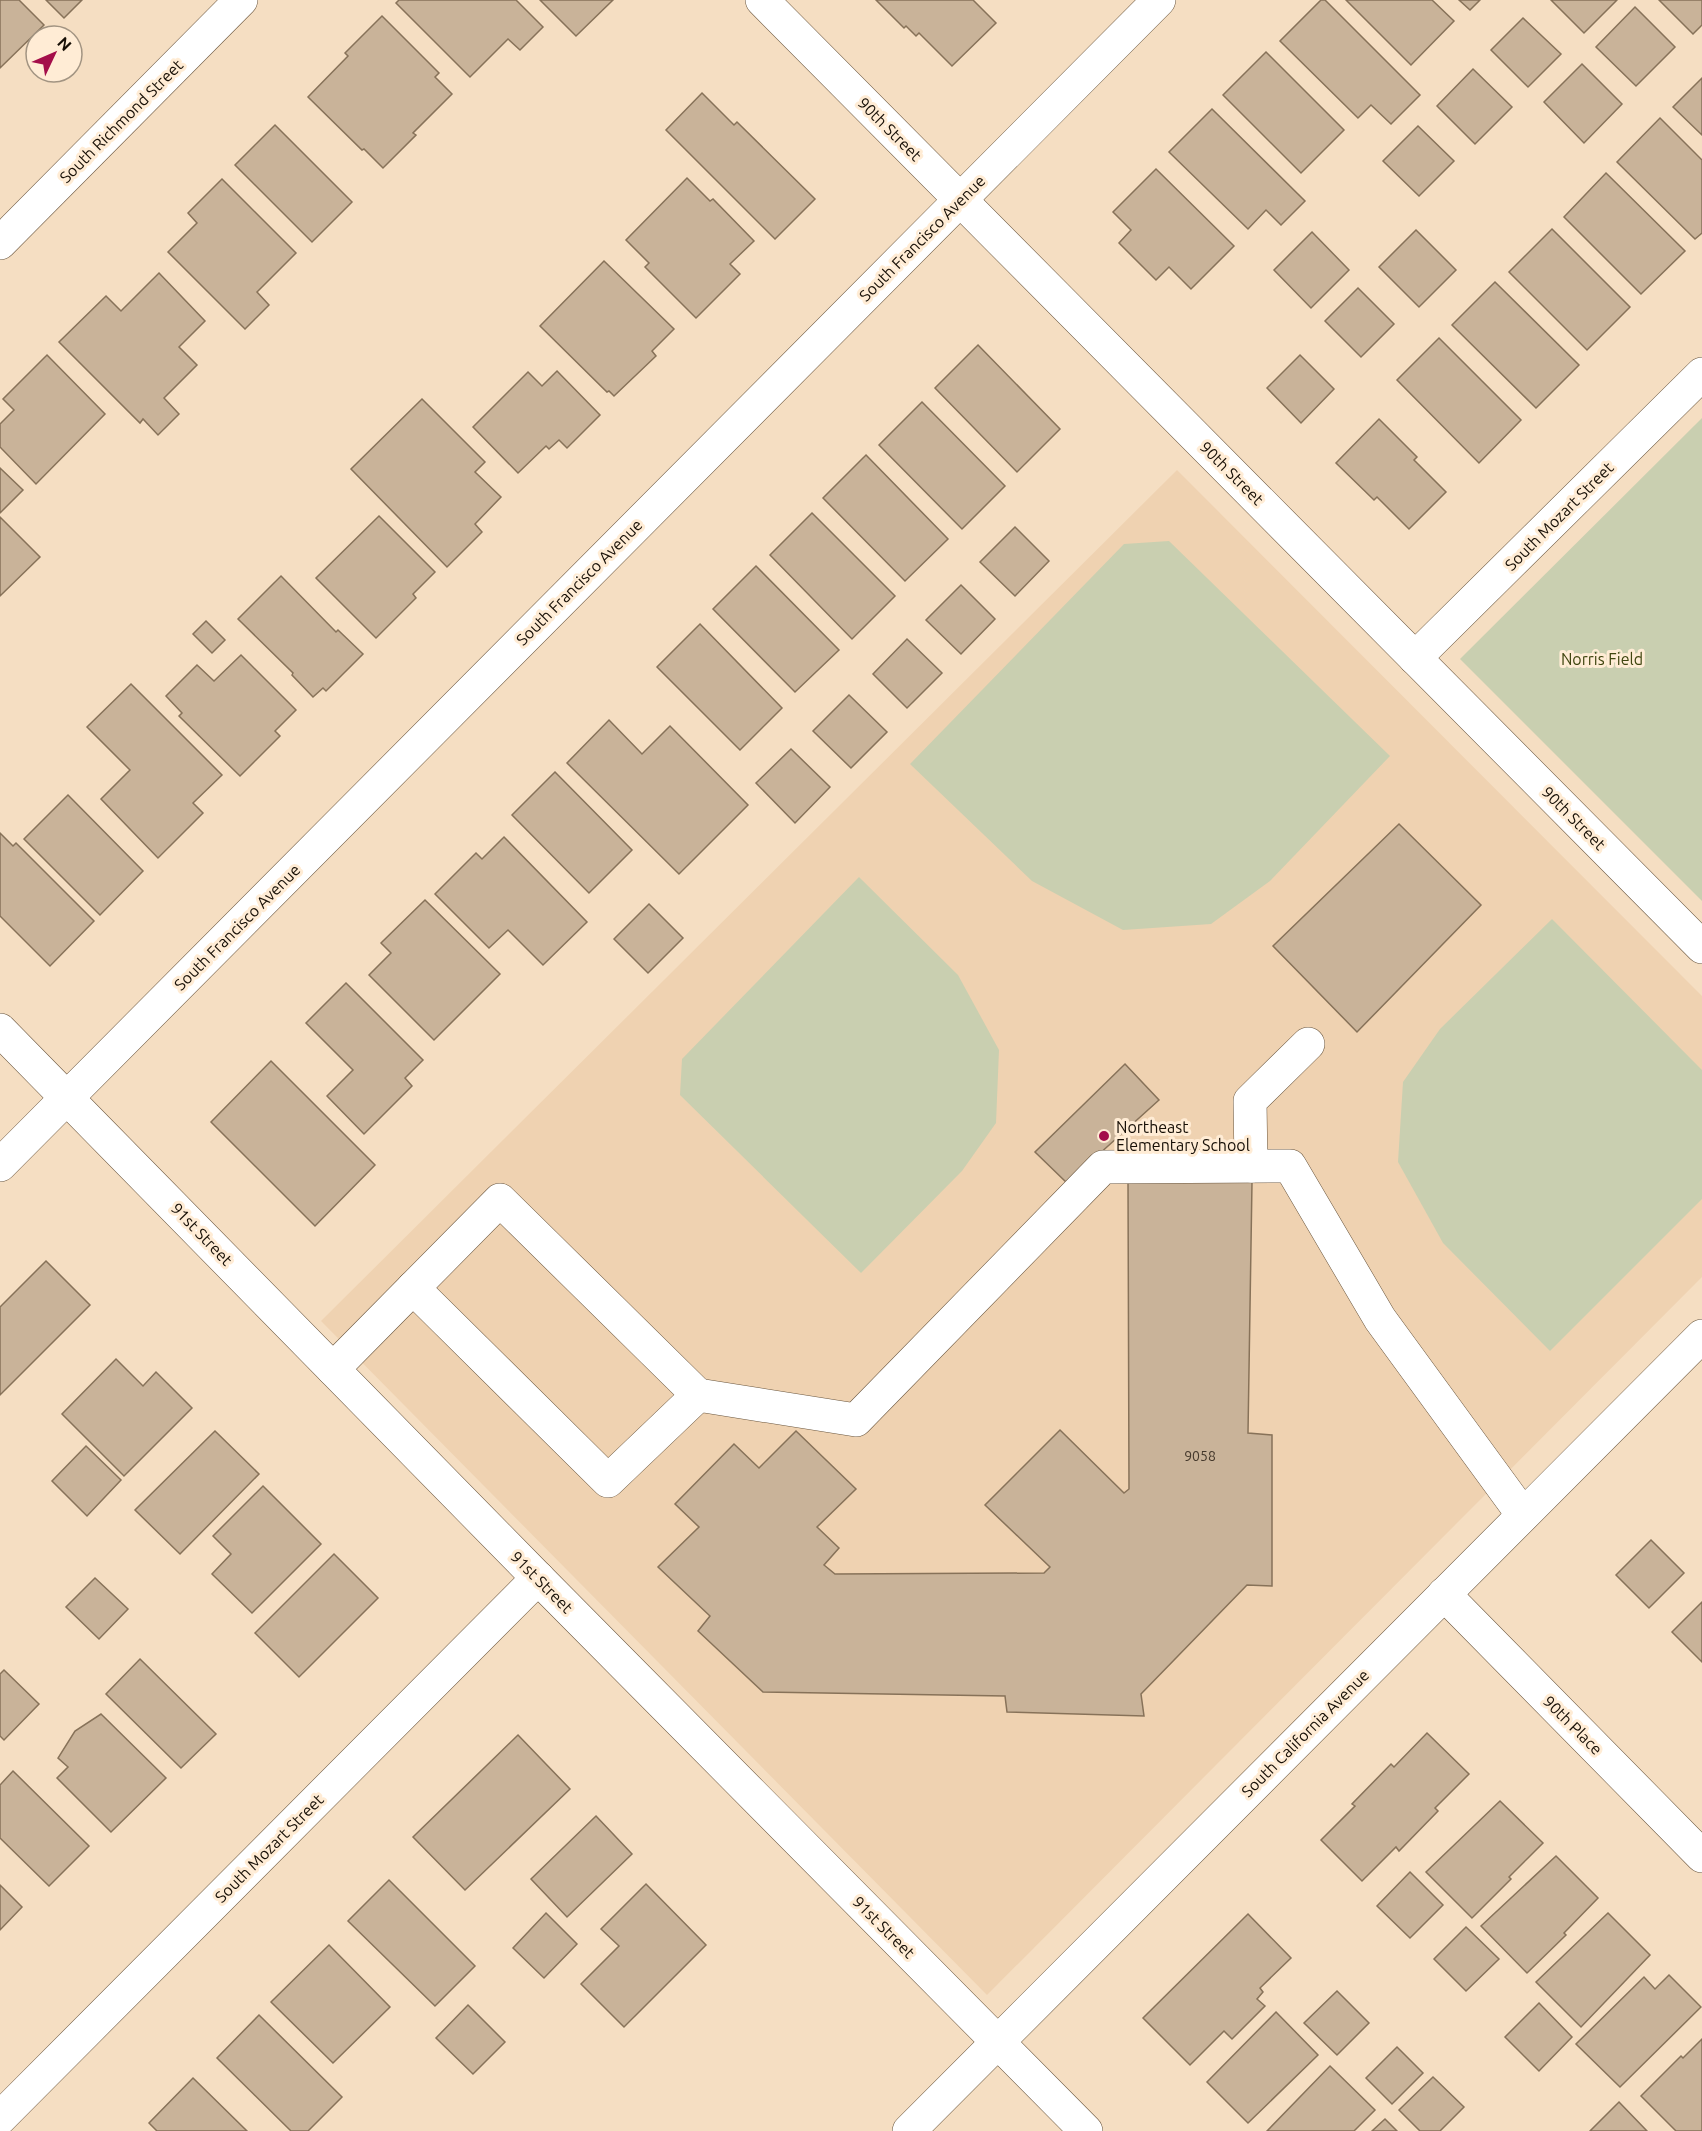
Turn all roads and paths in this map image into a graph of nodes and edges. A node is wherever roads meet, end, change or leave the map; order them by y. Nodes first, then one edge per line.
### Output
1 (241, 0) edge
2 (762, 0) edge
3 (1159, 0) edge
4 (960, 200) junction
5 (0, 243) edge
6 (1702, 374) edge
7 (1416, 658) junction
8 (1702, 947) edge
9 (0, 1030) edge
10 (1308, 1044) dead end
11 (67, 1097) junction
12 (0, 1165) edge
13 (1251, 1166) junction
14 (413, 1288) junction
15 (1702, 1336) edge
16 (333, 1369) junction
17 (698, 1395) junction
18 (1523, 1515) junction
19 (538, 1578) junction
20 (1444, 1594) junction
21 (1702, 1856) edge
22 (998, 2042) junction
23 (0, 2118) edge
24 (909, 2131) edge
25 (1086, 2131) edge

1 - 5 street, South Richmond Street
2 - 4 street, 90th Street
3 - 4 street, South Francisco Avenue
4 - 7 street, 90th Street
4 - 11 street, South Francisco Avenue
6 - 7 street, South Mozart Street
7 - 8 street, 90th Street
9 - 11 street, 91st Street
10 - 13 street
11 - 12 street, South Francisco Avenue
11 - 16 street, 91st Street
13 - 17 street
13 - 18 street
14 - 16 street
14 - 17 street
14 - 17 street
15 - 18 street, South California Avenue
16 - 19 street, 91st Street
18 - 20 street, South California Avenue
19 - 22 street, 91st Street
19 - 23 street, South Mozart Street
20 - 21 street, 90th Place
20 - 22 street, South California Avenue
22 - 24 street, South California Avenue
22 - 25 street, 91st Street

